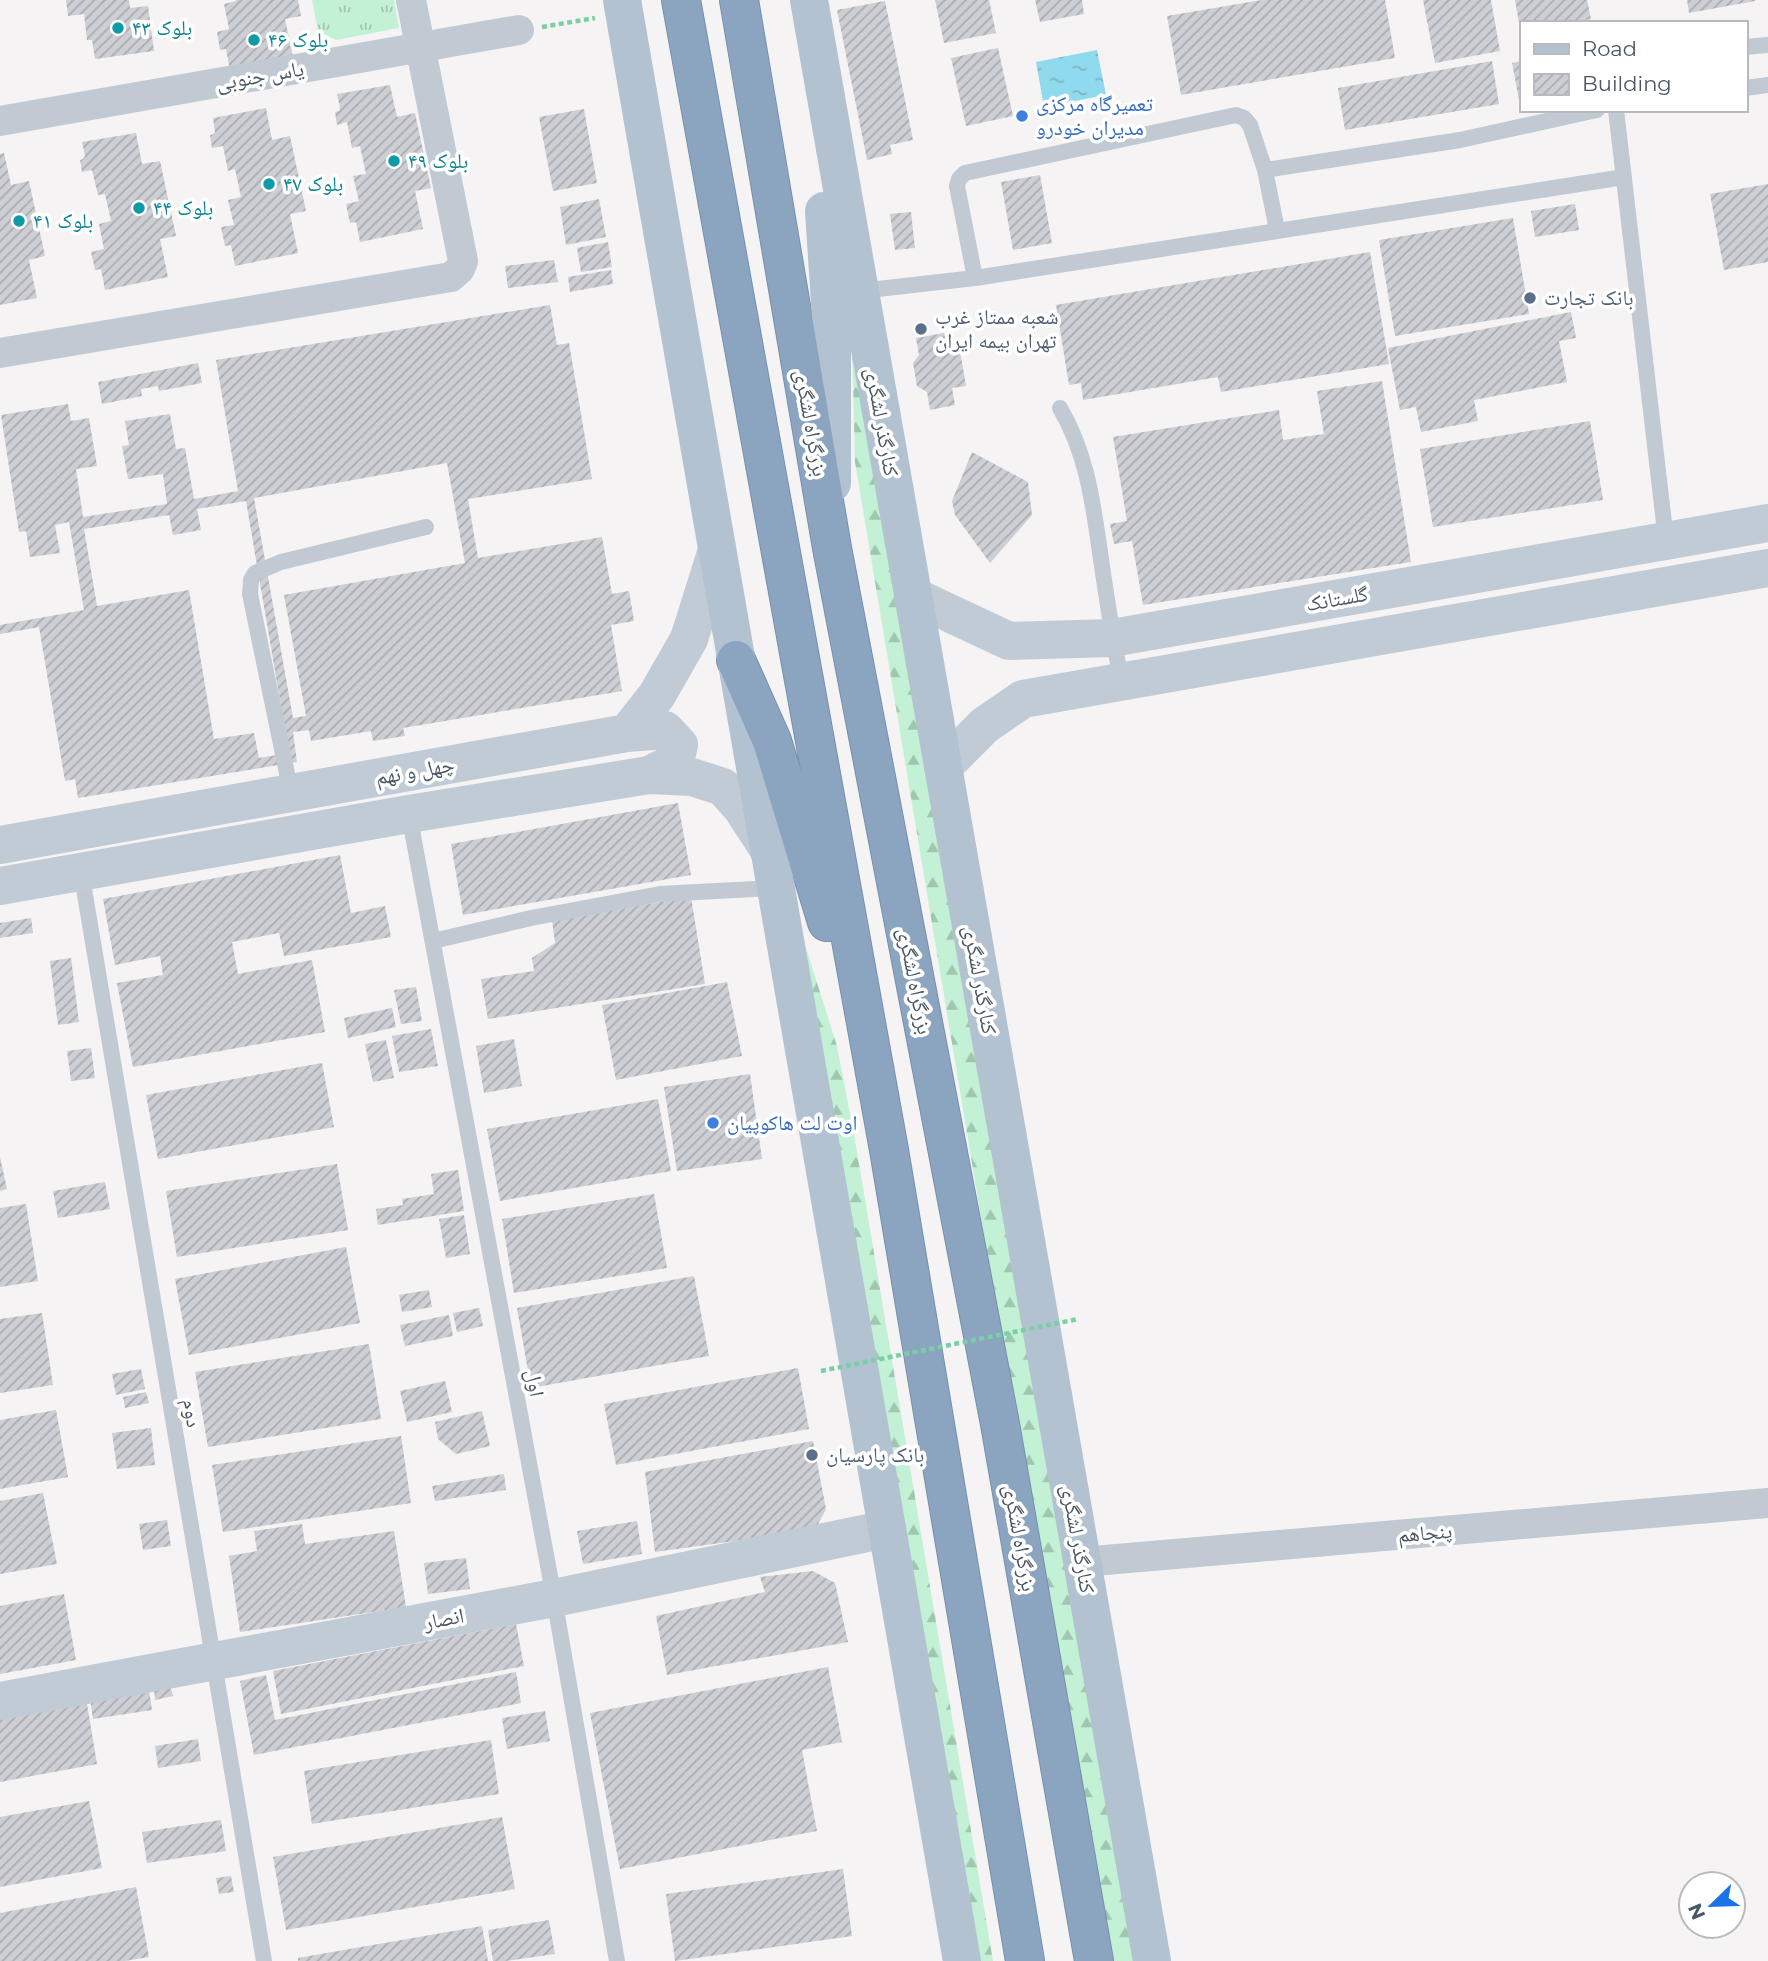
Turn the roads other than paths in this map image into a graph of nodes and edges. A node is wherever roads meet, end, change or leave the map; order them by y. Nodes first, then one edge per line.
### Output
1 (411, 0) edge
2 (681, 0) edge
3 (739, 0) edge
4 (623, 7) edge
5 (811, 11) edge
6 (519, 30) road end
7 (1768, 46) edge
8 (1747, 47) edge
9 (420, 48) junction
10 (1768, 85) edge
11 (1747, 88) edge
12 (1588, 112) edge
13 (1616, 112) edge
14 (0, 121) edge
15 (1265, 170) junction
16 (1624, 177) junction
17 (1277, 230) junction
18 (975, 278) junction
19 (860, 291) junction
20 (0, 353) edge
21 (1060, 408) dead end
22 (1768, 523) edge
23 (426, 527) dead end
24 (1666, 540) junction
25 (832, 548) junction
26 (717, 550) junction
27 (1768, 568) edge
28 (913, 596) junction
29 (1112, 638) junction
30 (736, 660) junction
31 (1122, 683) junction
32 (626, 733) junction
33 (943, 767) junction
34 (649, 775) junction
35 (291, 793) junction
36 (409, 814) junction
37 (0, 845) edge
38 (769, 850) junction
39 (81, 872) junction
40 (0, 886) edge
41 (776, 888) junction
42 (433, 941) junction
43 (880, 1099) junction
44 (1768, 1503) edge
45 (887, 1529) junction
46 (1082, 1562) junction
47 (554, 1598) junction
48 (212, 1662) junction
49 (0, 1701) edge
50 (264, 1961) edge
51 (617, 1961) edge
52 (962, 1961) edge
53 (1025, 1961) edge
54 (1094, 1961) edge
55 (1152, 1961) edge

1 - 9 street
2 - 43 highway
3 - 25 highway, بزرگراه لشگری
4 - 26 main road
5 - 19 main road, کنارگذر لشگری
5 - 25 main road
6 - 9 street, یاس جنوبی
7 - 8 lane
9 - 14 street, یاس جنوبی
9 - 20 street
10 - 11 lane
12 - 15 lane
13 - 16 lane
15 - 17 lane
15 - 18 lane
16 - 17 lane
16 - 24 lane
17 - 18 lane
18 - 19 lane
19 - 28 main road, کنارگذر لشگری
21 - 29 lane
22 - 24 street, گلستانک
23 - 35 lane
24 - 29 street, گلستانک
25 - 54 highway, بزرگراه لشگری
26 - 30 main road
26 - 32 street
27 - 31 street
28 - 29 street, گلستانک
28 - 33 main road, کنارگذر لشگری
29 - 31 lane
30 - 38 main road
30 - 43 highway
31 - 33 street
32 - 34 street, چهل و نهم
32 - 35 street, چهل و نهم
33 - 46 main road, کنارگذر لشگری
34 - 36 street, چهل و نهم
34 - 38 street, چهل و نهم
35 - 37 street, چهل و نهم
36 - 39 street, چهل و نهم
36 - 42 lane, اول
38 - 41 main road
39 - 40 street, چهل و نهم
39 - 48 lane, دوم
41 - 42 lane
41 - 45 main road
42 - 47 lane, اول
43 - 53 highway
44 - 46 street, پنجاهم
45 - 47 street, انصار
45 - 52 main road
46 - 55 main road, کنارگذر لشگری
47 - 48 street, انصار
47 - 51 lane, اول
48 - 49 street, انصار
48 - 50 lane, دوم

